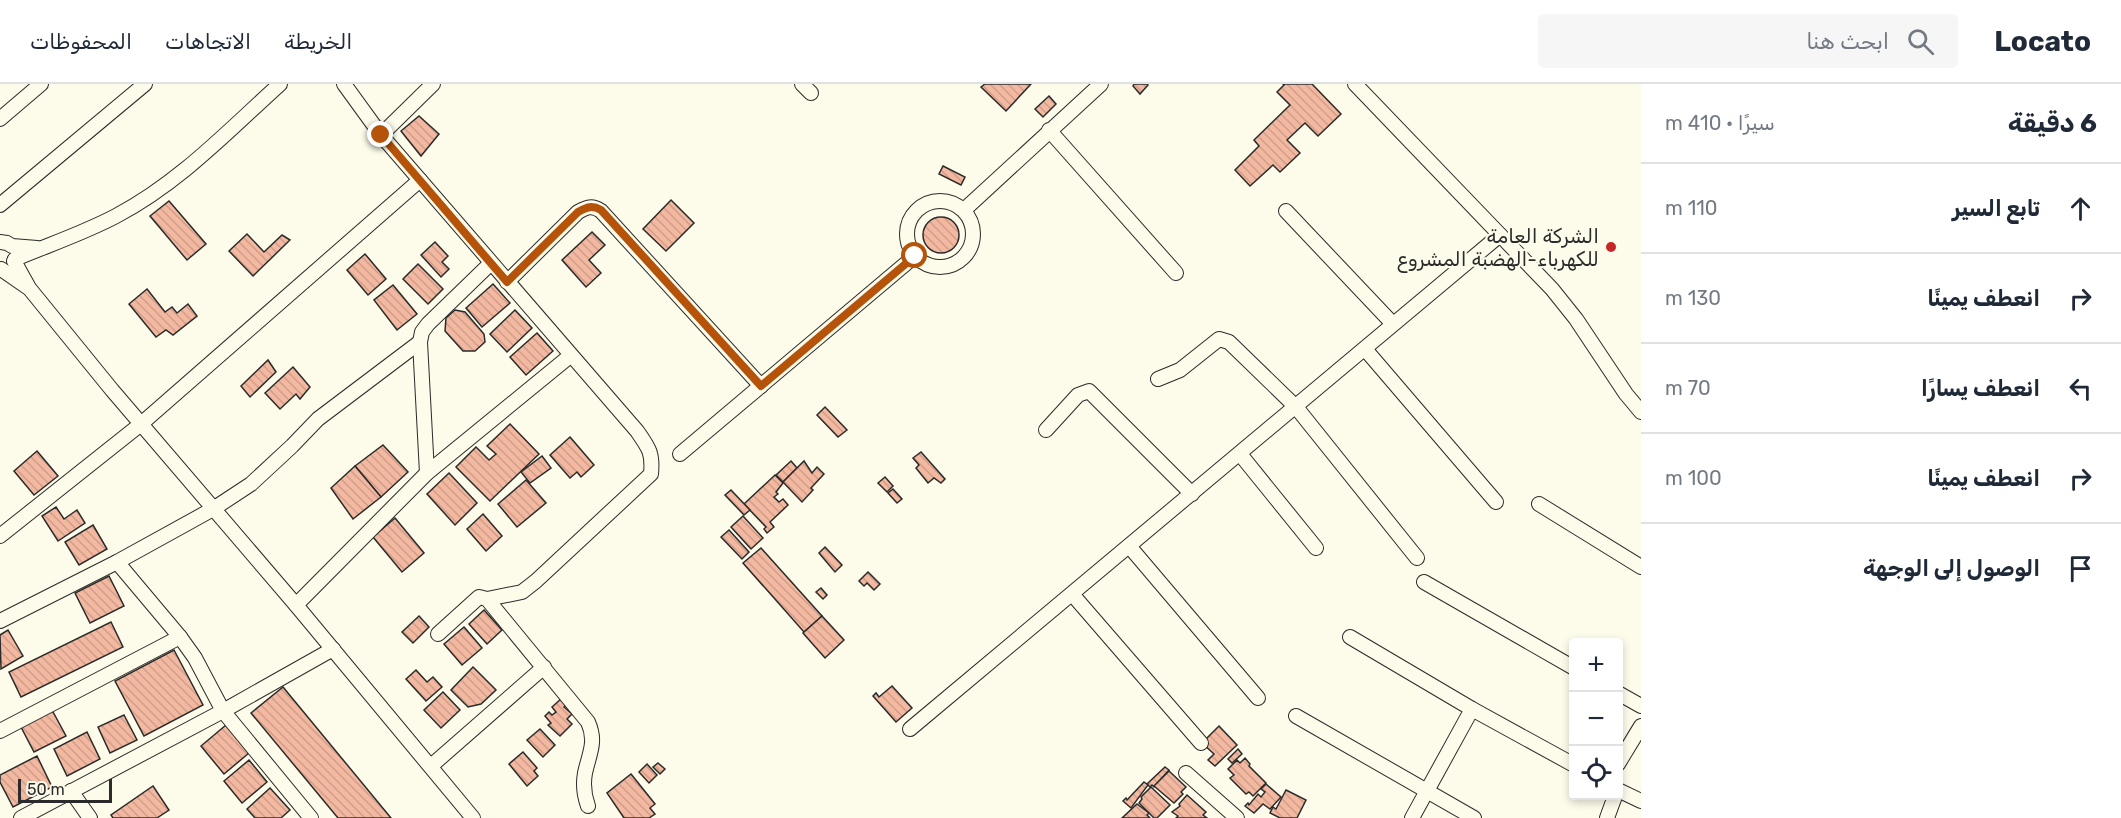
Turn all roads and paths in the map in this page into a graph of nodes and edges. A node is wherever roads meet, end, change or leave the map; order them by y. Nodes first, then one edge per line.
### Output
1 (41, 84) edge
2 (145, 84) edge
3 (280, 84) edge
4 (344, 84) edge
5 (433, 84) edge
6 (1101, 84) edge
7 (1355, 84) edge
8 (0, 119) edge
9 (1049, 130) junction
10 (381, 135) junction
11 (420, 180) junction
12 (0, 205) edge
13 (964, 210) junction
14 (1286, 211) dead end
15 (1500, 236) junction
16 (7, 249) edge
17 (915, 256) junction
18 (491, 262) junction
19 (1, 269) edge
20 (1176, 273) dead end
21 (507, 282) junction
22 (29, 288) junction
23 (1393, 324) junction
24 (420, 342) junction
25 (1365, 349) junction
26 (570, 356) junction
27 (1158, 379) dead end
28 (761, 386) junction
29 (1296, 407) junction
30 (1641, 412) edge
31 (141, 424) junction
32 (1046, 430) dead end
33 (680, 454) dead end
34 (1240, 454) junction
35 (427, 473) junction
36 (1192, 494) junction
37 (1496, 502) dead end
38 (1539, 504) dead end
39 (213, 509) junction
40 (0, 536) edge
41 (1129, 546) junction
42 (1316, 548) dead end
43 (1417, 558) dead end
44 (117, 562) junction
45 (1641, 567) edge
46 (1424, 582) dead end
47 (1072, 594) junction
48 (487, 599) junction
49 (296, 605) junction
50 (0, 621) edge
51 (438, 634) dead end
52 (180, 637) junction
53 (1350, 637) dead end
54 (333, 649) junction
55 (1569, 665) edge
56 (544, 667) junction
57 (1623, 696) edge
58 (1258, 698) dead end
59 (1641, 706) edge
60 (1472, 709) junction
61 (223, 711) junction
62 (1296, 716) dead end
63 (1641, 726) edge
64 (910, 729) dead end
65 (0, 731) edge
66 (1201, 743) dead end
67 (1623, 756) edge
68 (1569, 762) edge
69 (431, 766) junction
70 (1186, 772) dead end
71 (71, 791) junction
72 (1427, 792) junction
73 (1623, 792) edge
74 (1613, 800) edge
75 (1641, 801) edge
76 (588, 806) dead end
77 (21, 818) edge
78 (90, 818) edge
79 (311, 818) edge
80 (473, 818) edge
81 (1237, 818) edge
82 (1412, 818) edge
83 (1474, 818) edge
84 (1607, 818) edge

1 - 8 street
2 - 12 street
3 - 16 street
4 - 10 street
5 - 10 street
6 - 9 street
7 - 15 street
9 - 13 street
9 - 20 street
10 - 11 street
11 - 18 street
11 - 31 street
13 - 17 street
13 - 17 street
14 - 23 street
15 - 23 street
15 - 30 street
16 - 19 street
16 - 22 street
17 - 28 street
18 - 21 street
18 - 24 street
19 - 22 street
21 - 26 street
21 - 28 street
22 - 31 street
23 - 25 street
24 - 35 street
24 - 39 street
25 - 29 street
25 - 37 street
26 - 35 street
26 - 48 street
27 - 29 street
28 - 33 street
29 - 34 street
29 - 43 street
31 - 39 street
31 - 40 street
32 - 36 street
34 - 36 street
34 - 42 street
35 - 49 street
36 - 41 street
38 - 45 street
39 - 44 street
39 - 49 street
41 - 47 street
41 - 58 street
44 - 50 street
44 - 52 street
46 - 55 street
47 - 64 street
47 - 66 street
48 - 51 street
48 - 56 street
49 - 54 street
52 - 61 street
52 - 65 street
53 - 60 street
54 - 61 street
54 - 69 street
56 - 69 street
56 - 76 street
57 - 59 street
60 - 68 street
60 - 72 street
61 - 71 street
61 - 79 street
62 - 72 street
63 - 67 street
69 - 80 street
70 - 81 street
71 - 77 street
71 - 78 street
72 - 82 street
72 - 83 street
73 - 75 street
74 - 84 street

